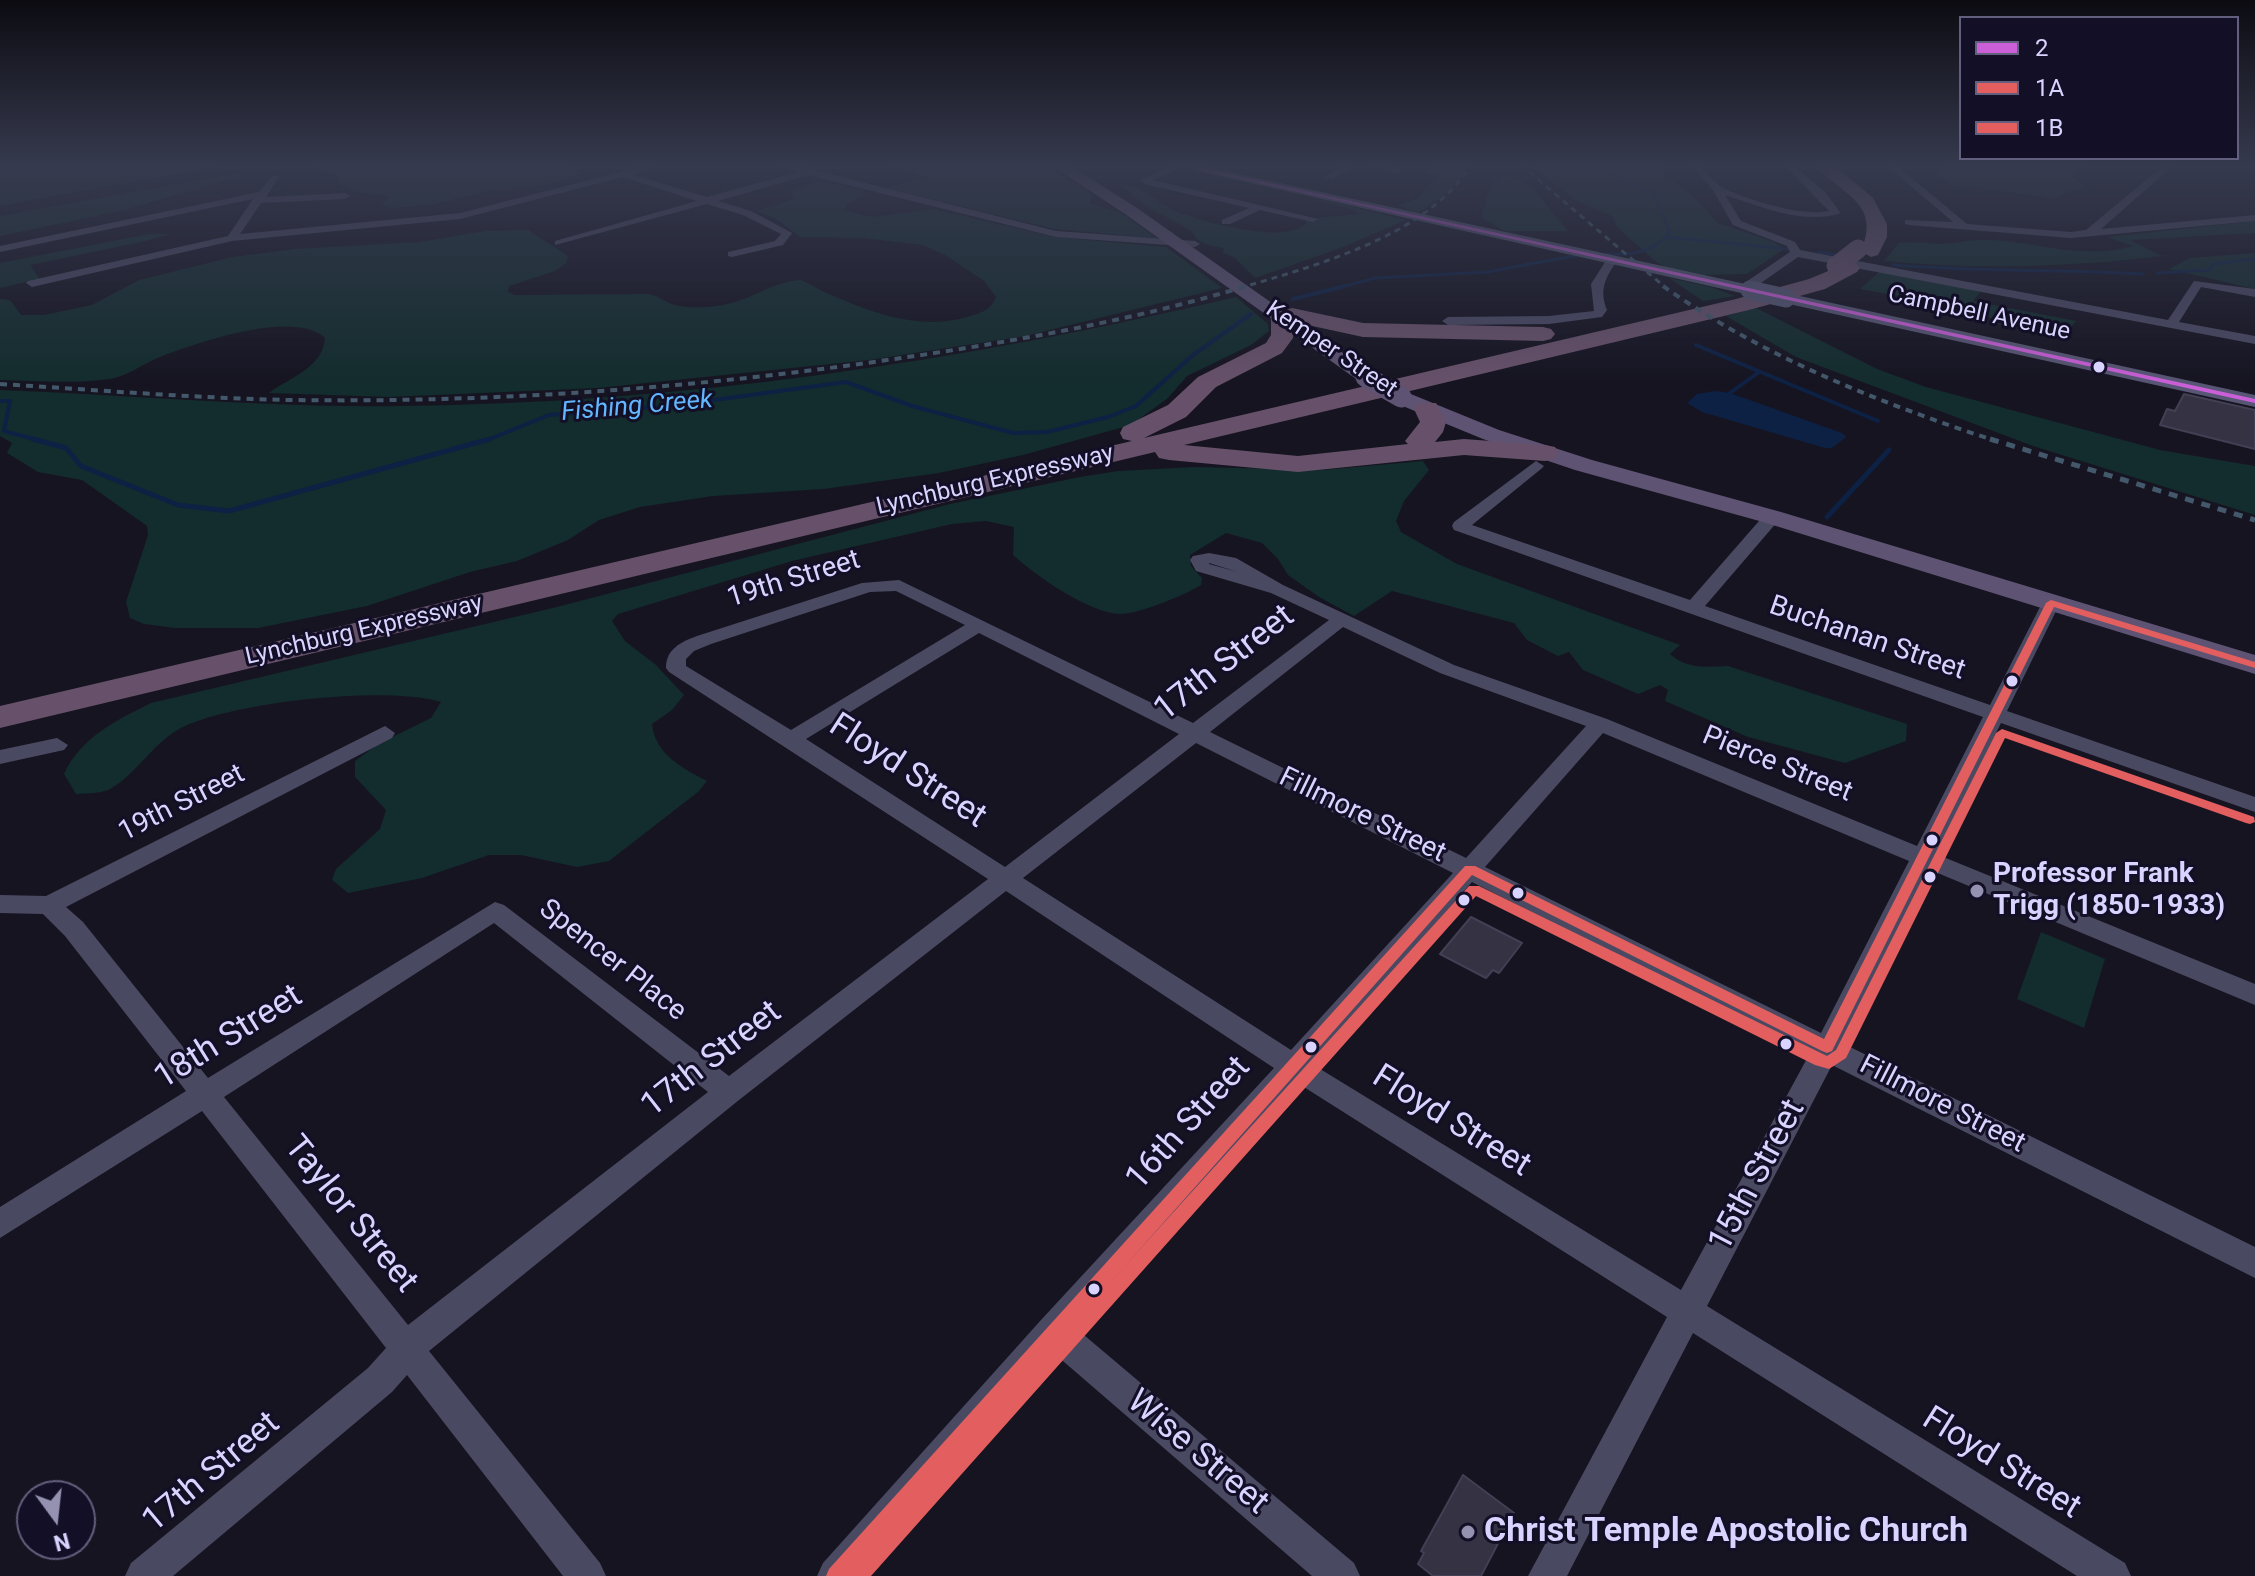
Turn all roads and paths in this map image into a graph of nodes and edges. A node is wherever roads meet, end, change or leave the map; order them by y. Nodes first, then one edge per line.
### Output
1 (52, 239) edge
2 (230, 239) edge
3 (575, 239) edge
4 (783, 239) edge
5 (1115, 239) edge
6 (1177, 239) edge
7 (1178, 239) edge
8 (1507, 239) edge
9 (1777, 239) edge
10 (1864, 239) edge
11 (559, 243) dead end
12 (1186, 244) junction
13 (0, 249) edge
14 (1796, 253) junction
15 (732, 254) dead end
16 (1854, 258) junction
17 (1604, 260) junction
18 (32, 283) dead end
19 (1747, 290) junction
20 (2255, 293) edge
21 (1287, 317) junction
22 (2172, 323) junction
23 (1622, 325) junction
24 (1442, 328) junction
25 (2255, 340) edge
26 (1328, 346) junction
27 (1252, 360) junction
28 (1413, 400) junction
29 (2255, 401) edge
30 (1299, 409) junction
31 (1477, 425) junction
32 (1423, 445) junction
33 (1097, 457) junction
34 (1541, 460) junction
35 (1033, 463) junction
36 (1772, 517) junction
37 (899, 585) joint
38 (1277, 589) dead end
39 (2051, 603) junction
40 (1693, 608) junction
41 (1341, 620) junction
42 (979, 625) junction
43 (2255, 665) edge
44 (211, 667) junction
45 (676, 668) joint
46 (0, 706) edge
47 (1994, 713) junction
48 (0, 717) edge
49 (1600, 724) junction
50 (0, 727) edge
51 (385, 733) dead end
52 (1193, 734) junction
53 (791, 739) junction
54 (57, 745) dead end
55 (0, 757) edge
56 (2255, 805) edge
57 (1922, 858) junction
58 (1470, 869) junction
59 (1006, 880) junction
60 (0, 904) edge
61 (49, 905) junction
62 (495, 911) joint
63 (2255, 995) edge
64 (1827, 1047) junction
65 (1293, 1066) junction
66 (729, 1092) junction
67 (206, 1095) junction
68 (0, 1224) edge
69 (2255, 1263) edge
70 (1686, 1312) junction
71 (1053, 1331) junction
72 (408, 1349) junction
73 (144, 1576) edge
74 (587, 1576) edge
75 (836, 1576) edge
76 (1341, 1576) edge
77 (1547, 1576) edge
78 (2112, 1576) edge

1 - 13 street
2 - 18 street
3 - 11 street
4 - 15 street
5 - 12 street
6 - 12 main road, Kemper Street
7 - 12 main road, Kemper Street
8 - 17 main road, Campbell Avenue
9 - 14 street
10 - 16 highway
12 - 21 main road, Kemper Street
14 - 19 street
14 - 22 street
16 - 23 highway, Lynchburg Expressway
16 - 30 highway, Lynchburg Expressway
17 - 19 main road, Campbell Avenue
17 - 24 street
19 - 29 main road, Campbell Avenue, bridge
20 - 22 street
21 - 24 highway
21 - 26 main road, Kemper Street
21 - 27 highway
22 - 25 street
23 - 24 highway
23 - 35 highway, Lynchburg Expressway
24 - 26 highway
26 - 27 highway
26 - 28 main road, Kemper Street, bridge
27 - 35 highway
28 - 31 main road, Kemper Street
28 - 32 highway
30 - 32 highway
30 - 33 highway, Lynchburg Expressway
31 - 32 highway
31 - 34 main road, Kemper Street
31 - 36 main road, Kemper Street
32 - 33 highway
32 - 34 highway
33 - 44 highway, Lynchburg Expressway
34 - 36 main road, Kemper Street
34 - 40 street, Buchanan Street
35 - 46 highway, Lynchburg Expressway
36 - 39 main road, Kemper Street
36 - 40 street
37 - 42 street, Fillmore Street
37 - 45 street, 19th Street
38 - 41 street, Pierce Street
39 - 43 main road, Kemper Street
39 - 47 street, 15th Street
40 - 47 street, Buchanan Street
41 - 49 street, Pierce Street
41 - 52 street, 17th Street
42 - 52 street, Fillmore Street
42 - 53 street
44 - 48 highway, Lynchburg Expressway
44 - 50 highway
45 - 53 street, Floyd Street
47 - 56 street, Buchanan Street
47 - 57 street, 15th Street
49 - 57 street, Pierce Street
49 - 58 street, 16th Street
51 - 61 street, 19th Street
52 - 58 street, Fillmore Street
52 - 59 street, 17th Street
53 - 59 street, Floyd Street
54 - 55 street
57 - 63 street, Pierce Street
57 - 64 street, 15th Street
58 - 64 street, Fillmore Street
58 - 65 street, 16th Street
59 - 65 street, Floyd Street
59 - 66 street, 17th Street
60 - 61 street, 19th Street
61 - 67 street, Taylor Street
62 - 66 street, Spencer Place
62 - 67 street, 18th Street
64 - 69 street, Fillmore Street
64 - 70 street, 15th Street
65 - 70 street, Floyd Street
65 - 71 street, 16th Street
66 - 72 street, 17th Street
67 - 68 street, 18th Street
67 - 72 street, Taylor Street
70 - 77 street, 15th Street
70 - 78 street, Floyd Street
71 - 75 street, 16th Street
71 - 76 street, Wise Street
72 - 73 street, 17th Street
72 - 74 street, Taylor Street

